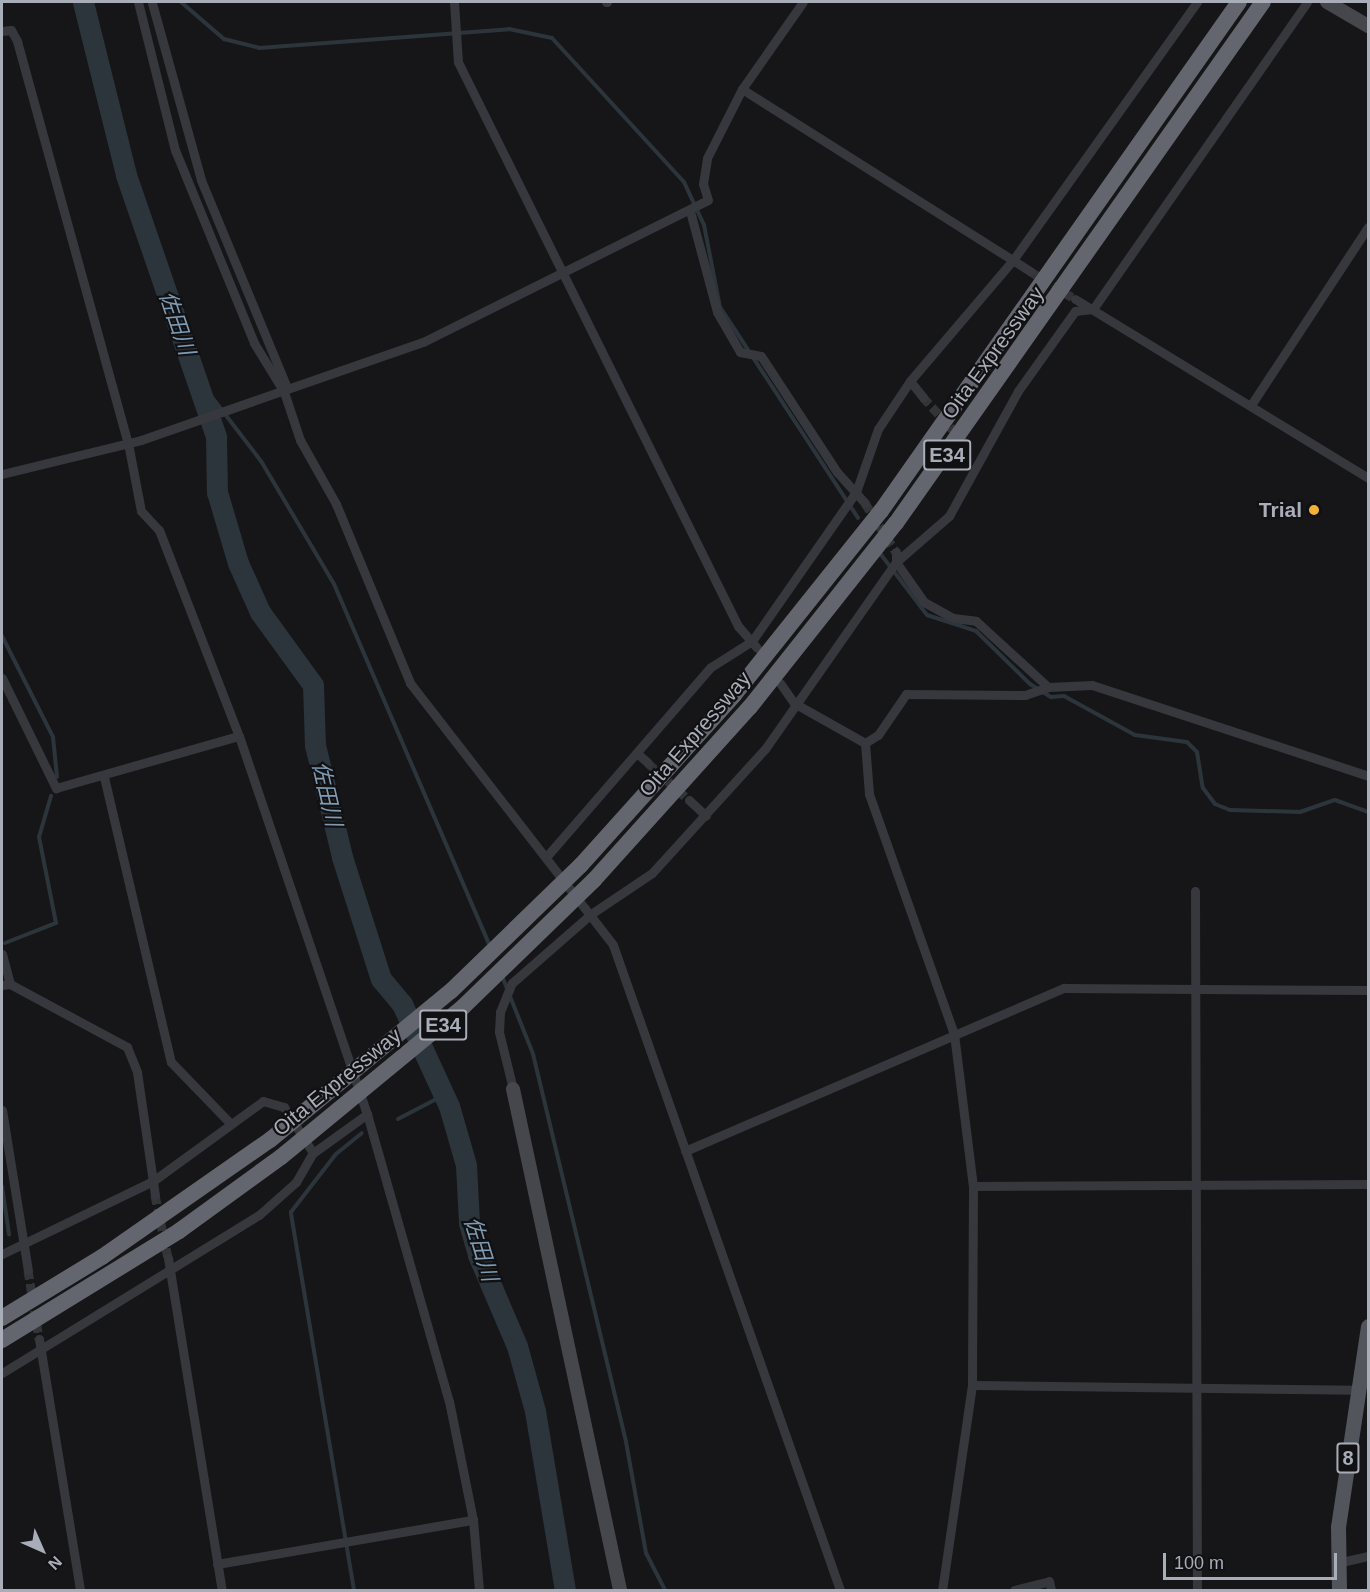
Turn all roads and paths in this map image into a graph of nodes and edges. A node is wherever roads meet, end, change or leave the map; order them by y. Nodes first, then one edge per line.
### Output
1 (138, 2) edge
2 (152, 2) edge
3 (454, 2) edge
4 (803, 2) edge
5 (1197, 2) edge
6 (1239, 2) edge
7 (1263, 2) edge
8 (1307, 2) edge
9 (1327, 2) edge
10 (1368, 26) edge
11 (2, 31) edge
12 (742, 89) junction
13 (692, 209) junction
14 (1368, 227) edge
15 (1013, 260) junction
16 (1030, 271) tunnel mouth
17 (560, 274) junction
18 (227, 277) junction
19 (249, 298) junction
20 (1075, 299) tunnel mouth
21 (1093, 309) junction
22 (910, 381) junction
23 (286, 391) junction
24 (923, 397) tunnel mouth
25 (1251, 405) junction
26 (128, 443) junction
27 (2, 474) edge
28 (1368, 478) edge
29 (854, 496) junction
30 (865, 503) tunnel mouth
31 (894, 563) junction
32 (754, 644) junction
33 (2, 678) edge
34 (780, 683) dead end
35 (1047, 687) junction
36 (794, 703) junction
37 (239, 736) junction
38 (865, 743) junction
39 (638, 754) junction
40 (648, 762) tunnel mouth
41 (1368, 776) edge
42 (104, 777) junction
43 (689, 800) tunnel mouth
44 (706, 816) junction
45 (547, 856) junction
46 (1196, 891) dead end
47 (591, 914) junction
48 (2, 954) edge
49 (6, 985) edge
50 (1196, 988) junction
51 (1368, 990) edge
52 (954, 1034) junction
53 (513, 1089) joint
54 (2, 1110) edge
55 (367, 1114) junction
56 (230, 1122) junction
57 (685, 1151) junction
58 (313, 1153) junction
59 (153, 1181) junction
60 (1368, 1184) edge
61 (1196, 1185) junction
62 (973, 1186) junction
63 (155, 1195) tunnel mouth
64 (23, 1242) junction
65 (2, 1254) edge
66 (168, 1258) tunnel mouth
67 (28, 1270) tunnel mouth
68 (166, 1277) junction
69 (2, 1318) edge
70 (1368, 1326) edge
71 (39, 1339) tunnel mouth
72 (2, 1341) edge
73 (41, 1354) junction
74 (2, 1373) edge
75 (972, 1385) junction
76 (1197, 1387) junction
77 (1357, 1390) junction
78 (473, 1520) junction
79 (1368, 1556) edge
80 (1337, 1563) junction
81 (217, 1564) junction
82 (80, 1590) edge
83 (222, 1590) edge
84 (479, 1590) edge
85 (620, 1590) edge
86 (840, 1590) edge
87 (942, 1590) edge
88 (1014, 1590) edge
89 (1051, 1590) edge
90 (1197, 1590) edge
91 (1339, 1590) edge

1 - 18 street
2 - 19 street
3 - 17 street
4 - 12 street
5 - 15 street
6 - 69 highway, Oita Expressway / E34, bridge
7 - 72 highway, Oita Expressway / E34, bridge
8 - 21 street
9 - 10 street
11 - 26 street
12 - 13 street
12 - 15 street
13 - 17 street
13 - 29 street
14 - 25 street
15 - 16 street
15 - 22 street
17 - 23 street
17 - 32 street
18 - 19 street
18 - 23 street
19 - 23 street
20 - 21 street
21 - 25 street
21 - 31 street
22 - 24 street
22 - 29 street
23 - 26 street
23 - 45 street
25 - 28 street
26 - 27 street
26 - 37 street
29 - 30 street
29 - 32 street
31 - 35 street
31 - 36 street
32 - 39 street
33 - 42 street
34 - 36 street
35 - 38 street
35 - 41 street
36 - 38 street
36 - 44 street
37 - 42 street
37 - 55 street
38 - 52 street
39 - 40 street
39 - 45 street
42 - 56 street
43 - 44 street
44 - 47 street
45 - 47 street
46 - 50 street
47 - 53 street
47 - 57 street
48 - 49 street
49 - 59 street
50 - 51 street
50 - 52 street
50 - 61 street
52 - 57 street
52 - 62 street
53 - 85 street
54 - 64 street
55 - 58 street
55 - 78 street
56 - 58 street
56 - 59 street
57 - 86 street
58 - 68 street
59 - 63 street
59 - 64 street
60 - 61 street
61 - 62 street
61 - 76 street
62 - 75 street
64 - 65 street
64 - 67 street
66 - 68 street
68 - 73 street
68 - 81 street
70 - 77 main road, 8
71 - 73 street
73 - 74 street
73 - 82 street
75 - 76 street
75 - 87 street
76 - 77 street
76 - 90 street
77 - 80 main road, 8
78 - 81 street
78 - 84 street
79 - 80 street
80 - 91 main road, 8
81 - 83 street
88 - 89 street

